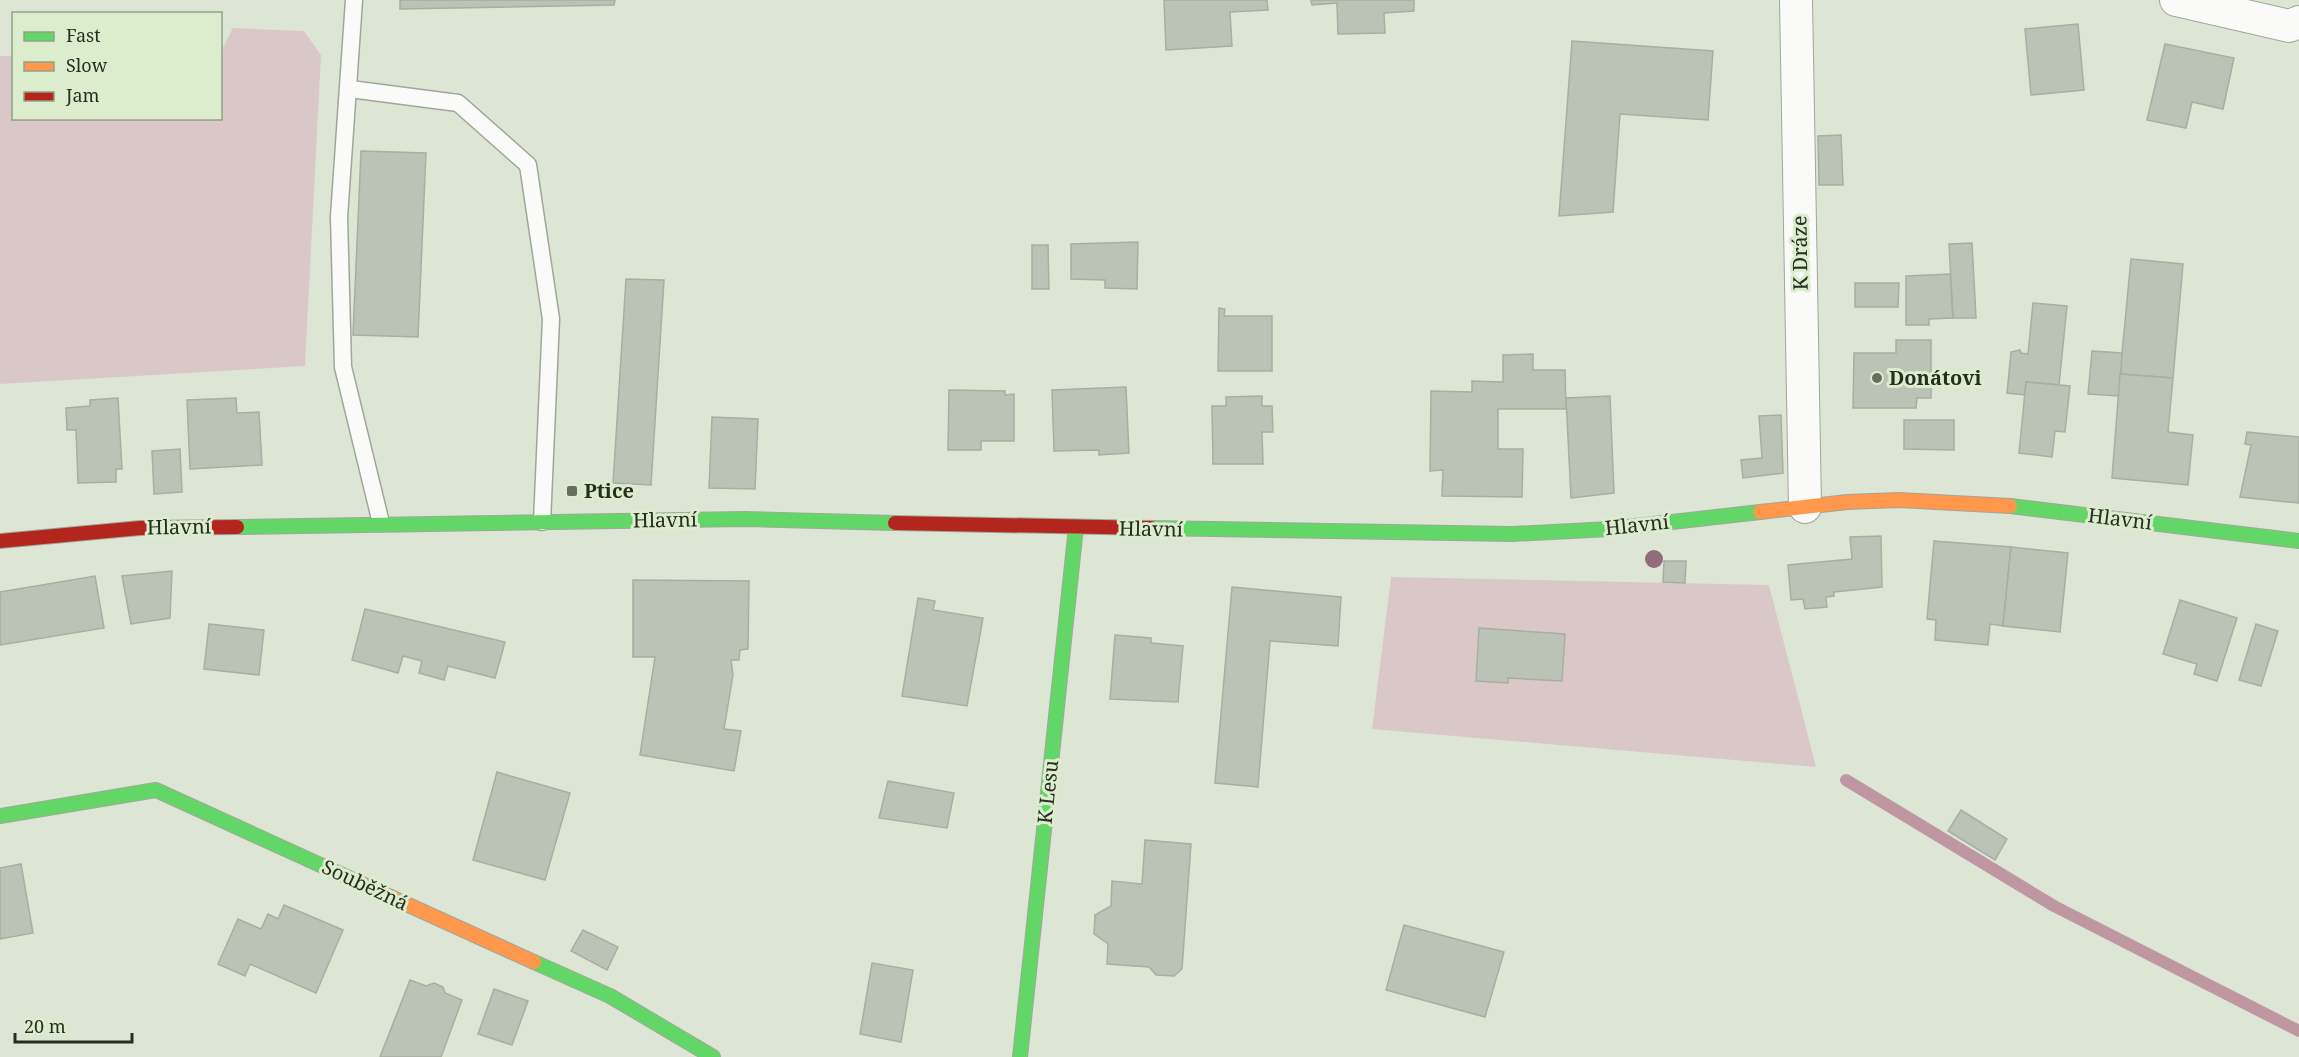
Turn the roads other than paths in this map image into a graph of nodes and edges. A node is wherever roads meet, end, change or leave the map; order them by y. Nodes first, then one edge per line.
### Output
1 (354, 0) edge
2 (1796, 0) edge
3 (2176, 0) edge
4 (2299, 21) edge
5 (350, 89) junction
6 (1805, 507) junction
7 (542, 522) junction
8 (381, 524) junction
9 (1076, 528) junction
10 (0, 541) edge
11 (2299, 541) edge
12 (0, 816) edge
13 (713, 1057) edge
14 (1020, 1057) edge

1 - 5 lane
2 - 6 street, K Dráze
3 - 4 street
5 - 7 lane
5 - 8 lane
6 - 9 main road, Hlavní
6 - 11 main road, Hlavní
7 - 8 main road, Hlavní
7 - 9 main road, Hlavní
8 - 10 main road, Hlavní
9 - 14 main road, K Lesu
12 - 13 main road, Souběžná

